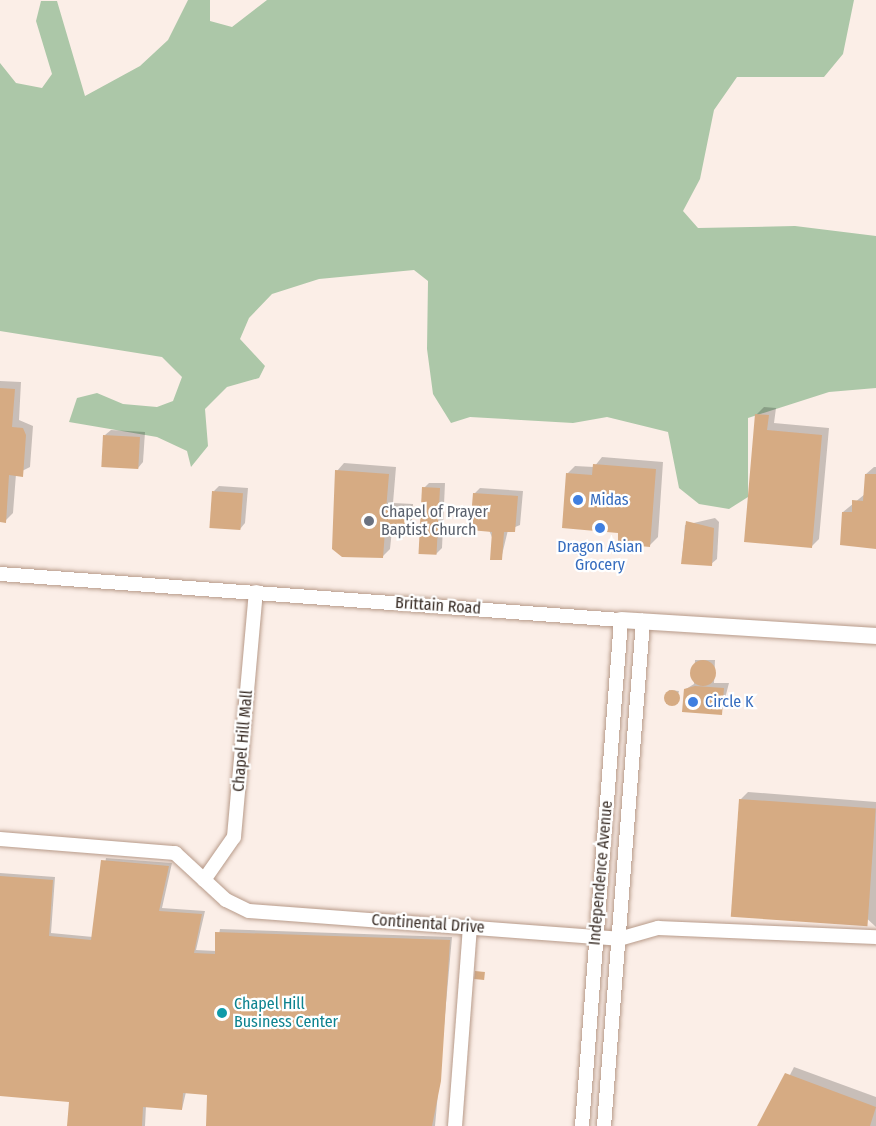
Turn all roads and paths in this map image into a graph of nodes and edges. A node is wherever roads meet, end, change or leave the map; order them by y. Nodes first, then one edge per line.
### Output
1 (0, 574) edge
2 (256, 592) junction
3 (621, 620) junction
4 (643, 621) junction
5 (876, 636) edge
6 (0, 839) edge
7 (204, 880) junction
8 (470, 927) junction
9 (596, 937) junction
10 (876, 938) edge
11 (619, 939) junction
12 (455, 1126) edge
13 (582, 1126) edge
14 (604, 1126) edge

1 - 2 street, Brittain Road
2 - 3 street, Brittain Road
2 - 7 street, Chapel Hill Mall
3 - 4 main road, Brittain Road
3 - 9 street, Independence Avenue
4 - 5 main road, Brittain Road
4 - 11 street, Independence Avenue
6 - 7 street, Continental Drive
7 - 8 street, Continental Drive
8 - 9 street, Continental Drive
8 - 12 street
9 - 11 street, Continental Drive
9 - 13 street, Independence Avenue
10 - 11 street, Continental Drive
11 - 14 street, Independence Avenue

